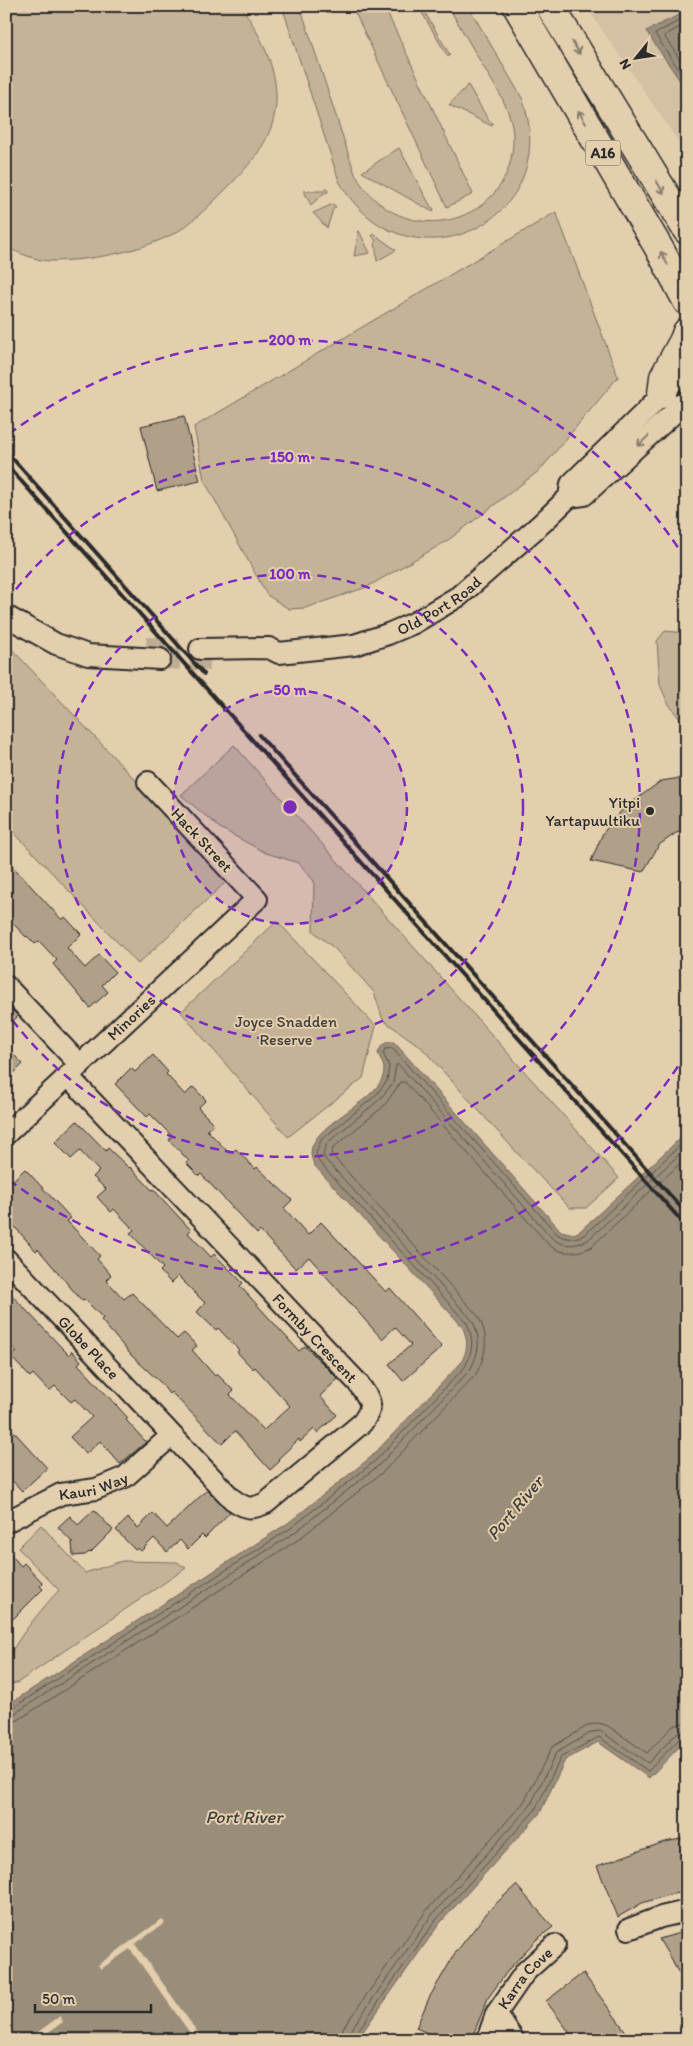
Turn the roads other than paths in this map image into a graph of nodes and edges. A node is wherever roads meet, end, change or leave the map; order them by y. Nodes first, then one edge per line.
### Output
1 (517, 6) edge
2 (550, 6) edge
3 (687, 230) edge
4 (687, 300) edge
5 (687, 332) edge
6 (687, 367) edge
7 (679, 403) edge
8 (6, 616) edge
9 (153, 653) tunnel mouth
10 (208, 655) tunnel mouth
11 (148, 782) dead end
12 (256, 899) joint
13 (6, 986) edge
14 (74, 1070) junction
15 (6, 1134) edge
16 (6, 1259) edge
17 (171, 1436) junction
18 (6, 1521) edge
19 (687, 1911) edge
20 (629, 1929) dead end
21 (555, 1945) dead end
22 (496, 2014) junction
23 (485, 2040) edge
24 (514, 2040) edge

4 -> 1 highway, A16
2 -> 3 highway, A16
5 - 7 highway
6 - 7 street, Old Port Road
7 - 10 street, Old Port Road
8 - 9 street
11 - 12 street, Hack Street
12 - 14 street, Minories
13 - 14 street
14 - 15 street, Minories
14 - 17 street, Formby Crescent
16 - 17 street, Globe Place
17 - 18 street, Kauri Way
19 - 20 street
21 - 22 street, Karra Cove
22 - 23 street, Karra Cove
22 - 24 street, Karra Cove

